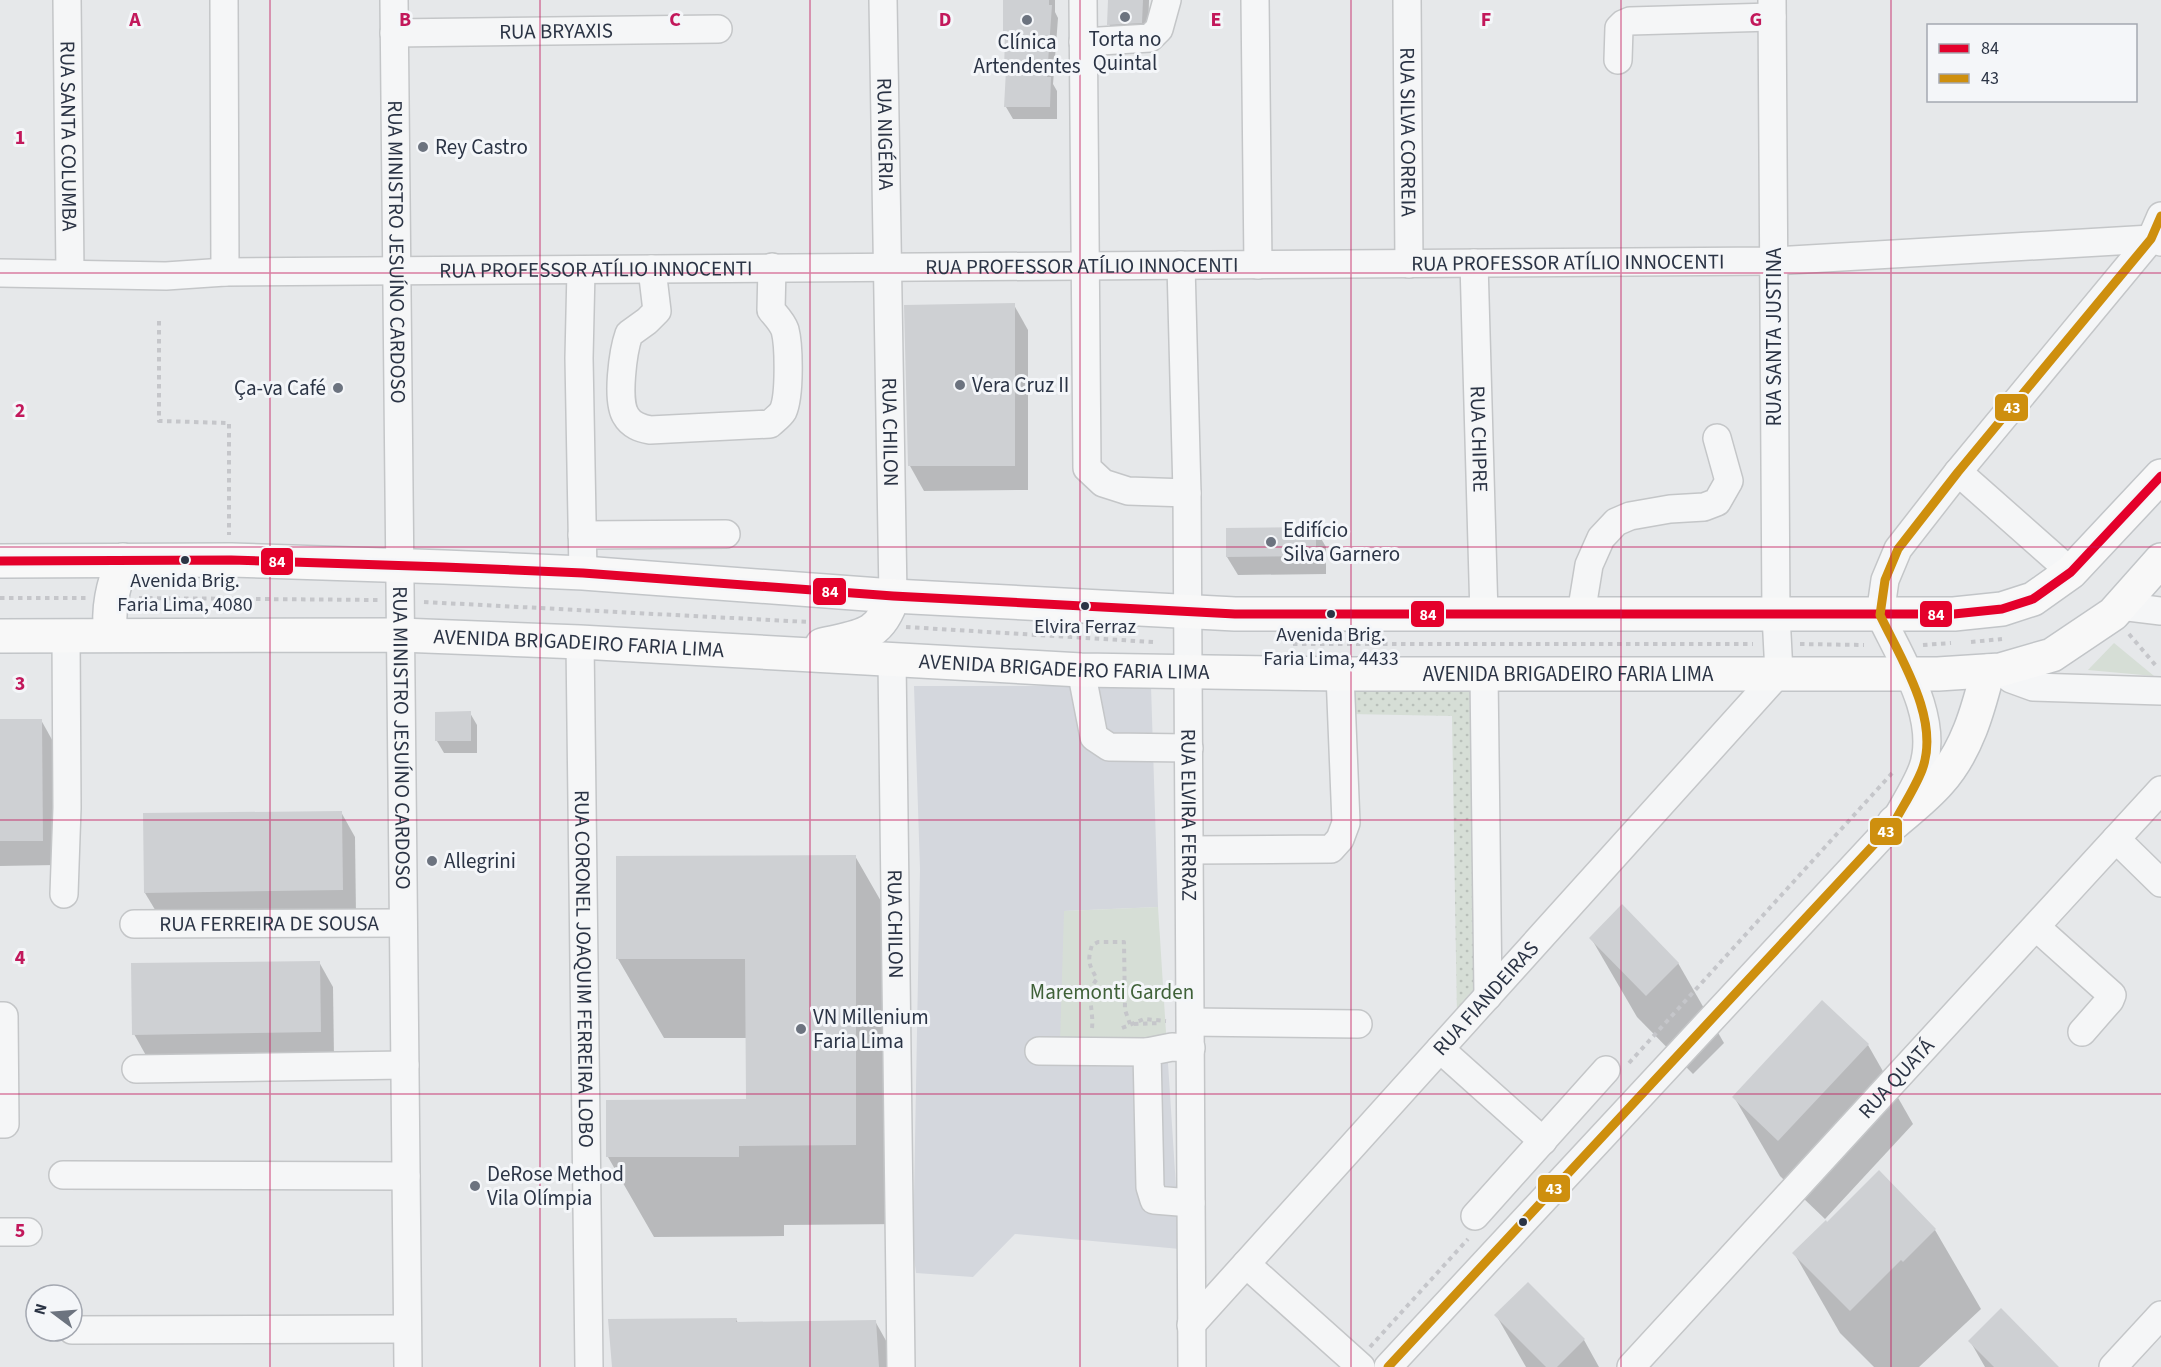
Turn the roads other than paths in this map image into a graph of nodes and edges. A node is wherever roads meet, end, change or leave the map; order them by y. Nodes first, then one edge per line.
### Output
1 (67, 0) edge
2 (224, 0) edge
3 (393, 0) edge
4 (883, 0) edge
5 (1083, 0) edge
6 (1167, 0) edge
7 (1255, 0) edge
8 (1407, 0) edge
9 (1772, 8) edge
10 (718, 29) dead end
11 (394, 33) junction
12 (1083, 42) junction
13 (1618, 60) dead end
14 (2158, 232) edge
15 (1773, 261) junction
16 (1474, 263) junction
17 (1258, 264) junction
18 (1409, 264) junction
19 (1181, 265) junction
20 (1084, 266) junction
21 (772, 267) junction
22 (889, 267) junction
23 (652, 269) junction
24 (581, 270) junction
25 (396, 271) junction
26 (225, 272) junction
27 (0, 273) edge
28 (70, 273) junction
29 (1717, 438) dead end
30 (1958, 472) junction
31 (2161, 476) edge
32 (1187, 494) junction
33 (726, 534) dead end
34 (582, 535) junction
35 (123, 560) junction
36 (2161, 560) edge
37 (0, 561) edge
38 (399, 565) junction
39 (2071, 572) junction
40 (583, 573) junction
41 (904, 596) junction
42 (2116, 610) junction
43 (1188, 611) junction
44 (2161, 611) edge
45 (1581, 614) junction
46 (1484, 615) junction
47 (1776, 615) junction
48 (1880, 615) junction
49 (66, 635) junction
50 (111, 635) junction
51 (400, 635) junction
52 (0, 636) edge
53 (580, 642) junction
54 (792, 654) junction
55 (903, 660) junction
56 (1082, 670) junction
57 (1994, 670) junction
58 (1188, 671) junction
59 (1779, 673) junction
60 (1340, 674) junction
61 (1484, 674) junction
62 (1908, 674) junction
63 (2161, 691) edge
64 (1189, 748) junction
65 (2161, 790) edge
66 (1894, 823) junction
67 (2116, 839) junction
68 (1190, 850) junction
69 (2161, 883) edge
70 (64, 894) dead end
71 (403, 923) junction
72 (134, 924) dead end
73 (2036, 927) junction
74 (1488, 996) junction
75 (0, 1016) edge
76 (1358, 1024) dead end
77 (2082, 1032) dead end
78 (1191, 1035) junction
79 (1440, 1049) junction
80 (1039, 1051) dead end
81 (1147, 1052) junction
82 (405, 1065) junction
83 (136, 1069) dead end
84 (1606, 1070) dead end
85 (0, 1124) edge
86 (1543, 1141) junction
87 (63, 1175) dead end
88 (406, 1176) junction
89 (1191, 1203) junction
90 (1474, 1216) dead end
91 (0, 1232) edge
92 (28, 1232) dead end
93 (1246, 1264) junction
94 (2161, 1315) edge
95 (1191, 1325) junction
96 (407, 1329) junction
97 (84, 1330) edge
98 (408, 1367) edge
99 (589, 1367) edge
100 (901, 1367) edge
101 (1192, 1367) edge
102 (1361, 1367) edge
103 (1388, 1367) edge
104 (1631, 1367) edge
105 (2113, 1367) edge

1 - 28 street, RUA SANTA COLUMBA
2 - 26 street
3 - 11 street, RUA MINISTRO JESUÍNO CARDOSO
4 - 22 street, RUA NIGÉRIA
5 - 12 street
6 - 12 street
7 - 17 street
8 - 18 street, RUA SILVA CORREIA
9 - 13 street
9 - 15 street, RUA SANTA JUSTINA
10 - 11 street, RUA BRYAXIS
11 - 25 street, RUA MINISTRO JESUÍNO CARDOSO
12 - 20 street
14 - 15 street, RUA PROFESSOR ATÍLIO INNOCENTI
14 - 30 street
15 - 16 street, RUA PROFESSOR ATÍLIO INNOCENTI
15 - 47 street, RUA SANTA JUSTINA
16 - 18 street, RUA PROFESSOR ATÍLIO INNOCENTI
16 - 46 street, RUA CHIPRE
17 - 18 street, RUA PROFESSOR ATÍLIO INNOCENTI
17 - 19 street, RUA PROFESSOR ATÍLIO INNOCENTI
19 - 20 street, RUA PROFESSOR ATÍLIO INNOCENTI
19 - 32 street, RUA ELVIRA FERRAZ
20 - 22 street, RUA PROFESSOR ATÍLIO INNOCENTI
20 - 32 street
21 - 22 street, RUA PROFESSOR ATÍLIO INNOCENTI
21 - 23 street, RUA PROFESSOR ATÍLIO INNOCENTI
21 - 23 street
22 - 41 street, RUA CHILON
23 - 24 street, RUA PROFESSOR ATÍLIO INNOCENTI
24 - 25 street, RUA PROFESSOR ATÍLIO INNOCENTI
24 - 34 street
25 - 26 street, RUA PROFESSOR ATÍLIO INNOCENTI
25 - 38 street, RUA MINISTRO JESUÍNO CARDOSO
26 - 28 street, RUA PROFESSOR ATÍLIO INNOCENTI
27 - 28 street, RUA PROFESSOR ATÍLIO INNOCENTI
29 - 45 street
30 - 39 street
30 - 48 street
31 - 39 main road
32 - 43 street, RUA ELVIRA FERRAZ
33 - 34 street
34 - 40 street
35 - 37 main road
35 - 38 main road
35 - 50 main road
36 - 42 main road, AVENIDA BRIGADEIRO FARIA LIMA
38 - 40 main road
38 - 51 street, RUA MINISTRO JESUÍNO CARDOSO
39 - 48 main road
40 - 41 main road
41 - 43 main road
41 - 54 main road
42 - 44 street
42 - 57 main road, AVENIDA BRIGADEIRO FARIA LIMA
43 - 46 main road
43 - 58 street, RUA ELVIRA FERRAZ
45 - 46 main road
45 - 47 main road
47 - 48 main road
47 - 59 street, RUA SANTA JUSTINA
48 - 62 street
49 - 50 main road, AVENIDA BRIGADEIRO FARIA LIMA
49 - 52 main road, AVENIDA BRIGADEIRO FARIA LIMA
49 - 70 street
50 - 51 main road, AVENIDA BRIGADEIRO FARIA LIMA
51 - 53 main road, AVENIDA BRIGADEIRO FARIA LIMA
51 - 71 street, RUA MINISTRO JESUÍNO CARDOSO
53 - 54 main road, AVENIDA BRIGADEIRO FARIA LIMA
53 - 99 street, RUA CORONEL JOAQUIM FERREIRA LOBO
54 - 55 main road, AVENIDA BRIGADEIRO FARIA LIMA
55 - 56 main road, AVENIDA BRIGADEIRO FARIA LIMA
55 - 100 street, RUA CHILON
56 - 58 main road, AVENIDA BRIGADEIRO FARIA LIMA
56 - 64 street
57 - 62 main road, AVENIDA BRIGADEIRO FARIA LIMA
57 - 63 street
57 - 66 main road
58 - 60 main road, AVENIDA BRIGADEIRO FARIA LIMA
58 - 64 street, RUA ELVIRA FERRAZ
59 - 61 main road, AVENIDA BRIGADEIRO FARIA LIMA
59 - 62 main road, AVENIDA BRIGADEIRO FARIA LIMA
59 - 74 street, RUA FIANDEIRAS
60 - 61 main road, AVENIDA BRIGADEIRO FARIA LIMA
60 - 68 street
61 - 74 street
62 - 66 street
64 - 68 street, RUA ELVIRA FERRAZ
65 - 67 street, RUA QUATÁ
66 - 103 street
67 - 69 street
67 - 73 street, RUA QUATÁ
68 - 78 street, RUA ELVIRA FERRAZ
71 - 72 street, RUA FERREIRA DE SOUSA
71 - 82 street, RUA MINISTRO JESUÍNO CARDOSO
73 - 77 street
73 - 104 street, RUA QUATÁ
74 - 79 street, RUA FIANDEIRAS
75 - 85 street
76 - 78 street
78 - 81 street
78 - 89 street, RUA ELVIRA FERRAZ
79 - 86 street
79 - 93 street, RUA FIANDEIRAS
80 - 81 street
81 - 89 street
82 - 83 street
82 - 88 street, RUA MINISTRO JESUÍNO CARDOSO
84 - 86 street
86 - 90 street
87 - 88 street
88 - 96 street, RUA MINISTRO JESUÍNO CARDOSO
89 - 95 street, RUA ELVIRA FERRAZ
91 - 92 street
93 - 95 street, RUA FIANDEIRAS
93 - 102 street
94 - 105 street
95 - 101 street, RUA ELVIRA FERRAZ
96 - 97 street
96 - 98 street, RUA MINISTRO JESUÍNO CARDOSO

